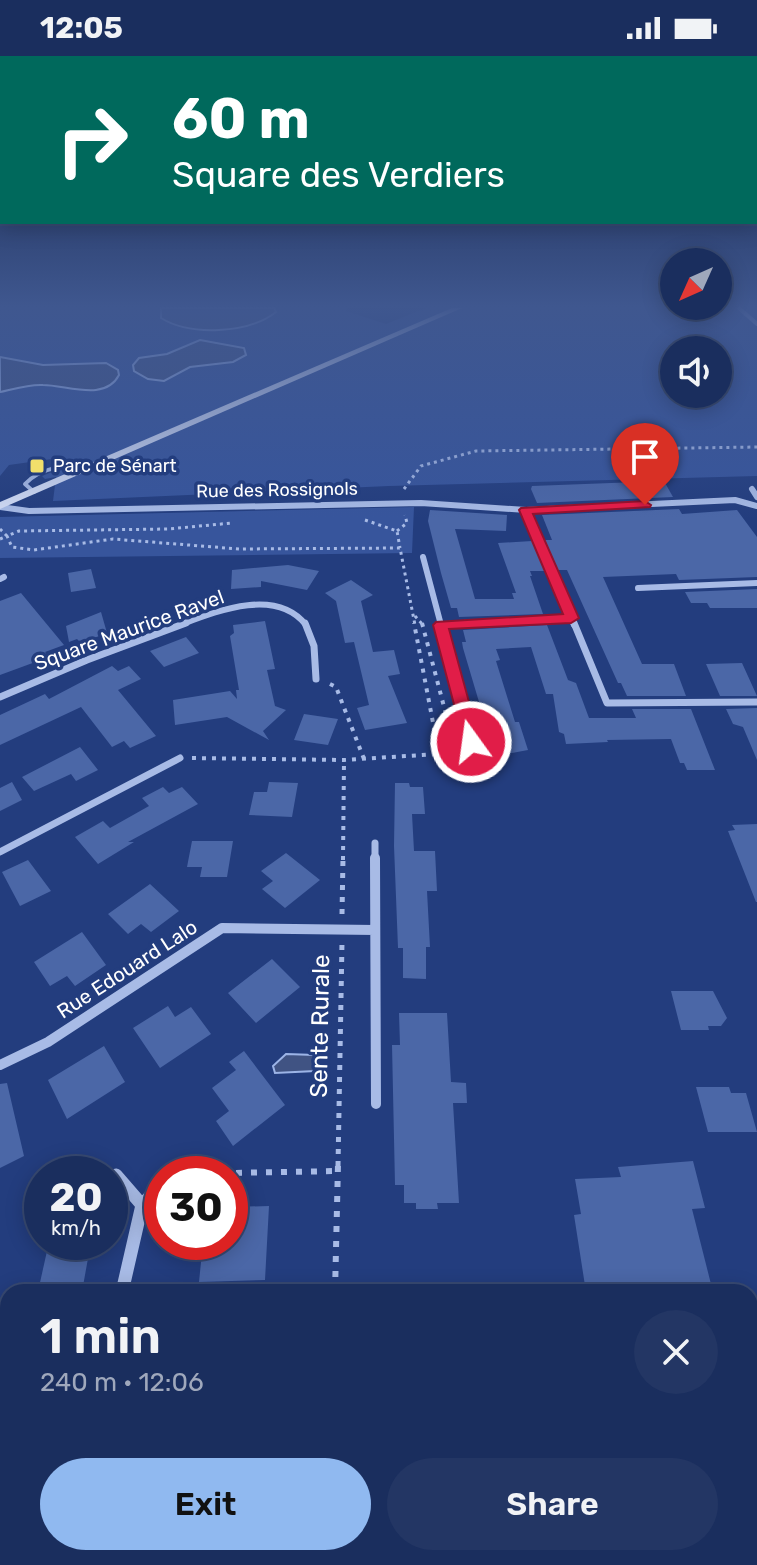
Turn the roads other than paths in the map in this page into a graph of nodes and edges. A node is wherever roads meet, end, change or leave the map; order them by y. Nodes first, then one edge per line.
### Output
1 (296, 378) edge
2 (752, 489) dead end
3 (31, 493) junction
4 (757, 497) edge
5 (757, 506) edge
6 (0, 507) edge
7 (526, 510) junction
8 (29, 511) junction
9 (423, 557) dead end
10 (757, 583) edge
11 (638, 588) dead end
12 (571, 618) junction
13 (441, 625) junction
14 (316, 679) road end
15 (0, 697) edge
16 (757, 702) edge
17 (471, 742) dead end
18 (180, 758) road end
19 (375, 843) dead end
20 (0, 852) edge
21 (375, 930) junction
22 (0, 1065) edge
23 (376, 1104) dead end
24 (128, 1189) edge
25 (142, 1205) joint
26 (124, 1284) edge

1 - 3 street
2 - 4 street
3 - 6 street
3 - 8 street
5 - 7 street, Rue des Rossignols
6 - 8 street, Rue des Rossignols
7 - 8 street, Rue des Rossignols
7 - 12 street
9 - 13 street
10 - 11 street
12 - 13 street
12 - 16 street
13 - 17 street
14 - 15 street, Square Maurice Ravel
18 - 20 street
19 - 21 street
21 - 22 street, Rue Edouard Lalo
21 - 23 street
24 - 25 street
25 - 26 street

